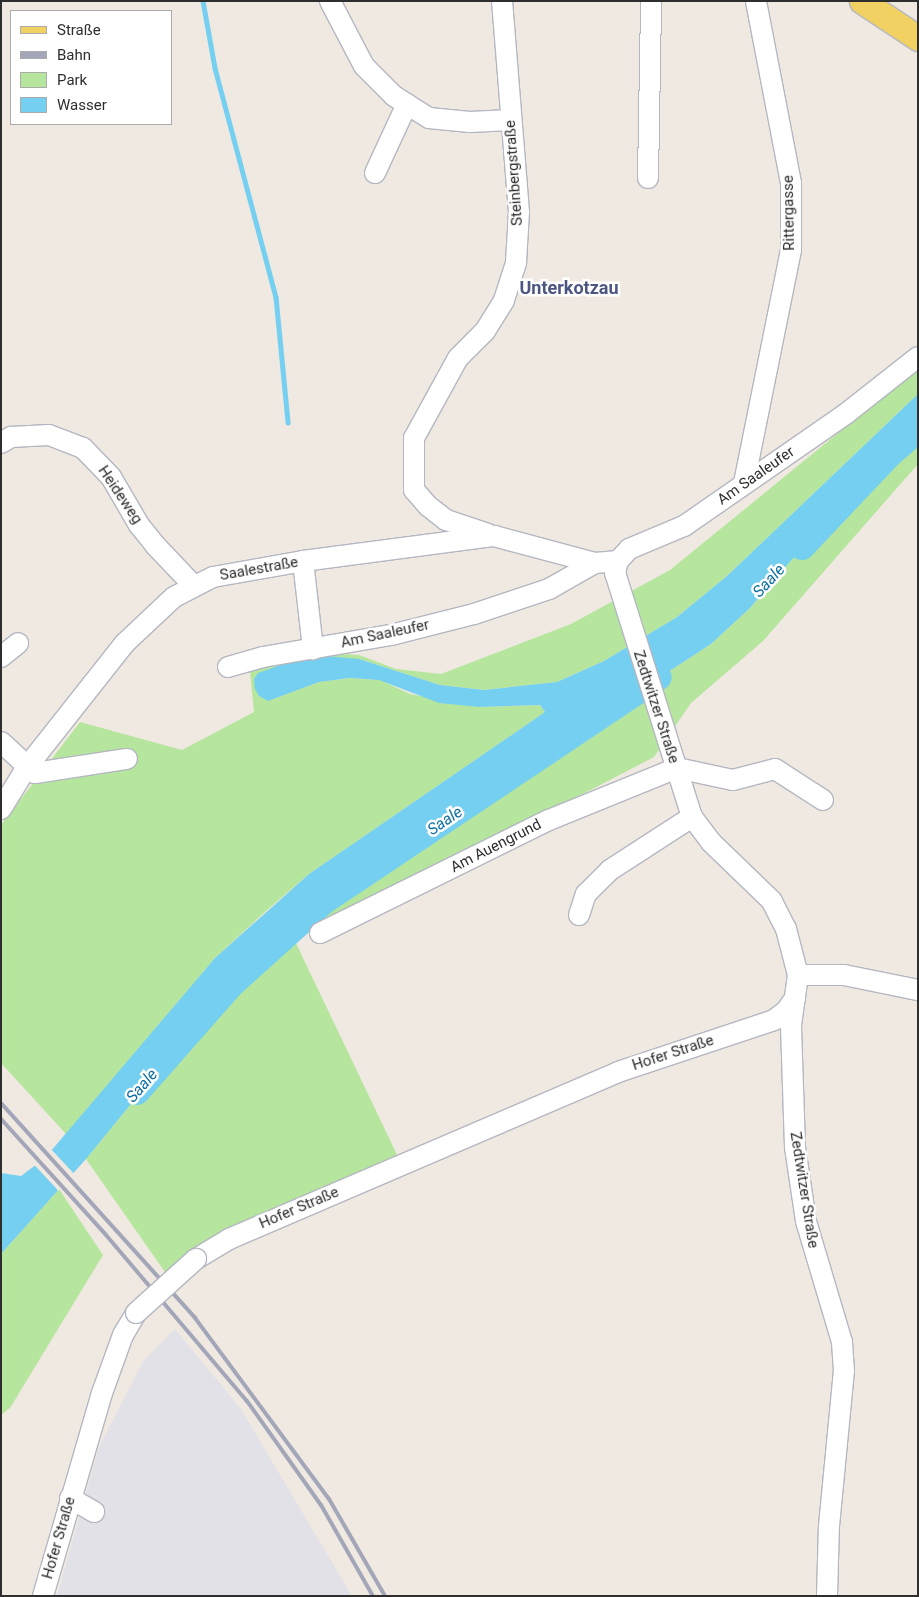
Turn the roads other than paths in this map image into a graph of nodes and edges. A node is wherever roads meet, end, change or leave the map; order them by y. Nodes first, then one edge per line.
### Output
1 (330, 1) edge
2 (502, 1) edge
3 (651, 1) edge
4 (756, 1) edge
5 (862, 1) edge
6 (918, 38) edge
7 (407, 104) junction
8 (511, 120) junction
9 (375, 173) dead end
10 (648, 178) dead end
11 (918, 357) edge
12 (5, 436) edge
13 (744, 484) junction
14 (494, 536) junction
15 (303, 561) junction
16 (618, 561) junction
17 (595, 563) junction
18 (193, 585) junction
19 (18, 643) dead end
20 (312, 649) junction
21 (1, 657) edge
22 (228, 667) dead end
23 (1, 742) edge
24 (127, 759) dead end
25 (27, 767) junction
26 (677, 768) junction
27 (823, 800) dead end
28 (1, 809) edge
29 (692, 817) junction
30 (579, 915) dead end
31 (320, 933) dead end
32 (798, 984) junction
33 (918, 990) edge
34 (758, 1025) junction
35 (791, 1039) junction
36 (70, 1498) junction
37 (94, 1512) dead end
38 (43, 1596) edge
39 (827, 1596) edge

1 - 7 street
2 - 8 street, Steinbergstraße
3 - 10 street
4 - 13 street, Rittergasse
5 - 6 main road
7 - 8 street
7 - 9 street
8 - 14 street, Steinbergstraße
11 - 13 street, Am Saaleufer
12 - 18 street, Heideweg
13 - 16 street, Am Saaleufer
14 - 15 street, Saalestraße
14 - 17 street, Saalestraße
15 - 18 street, Saalestraße
15 - 20 street
16 - 17 street, Saalestraße
16 - 26 street, Zedtwitzer Straße
17 - 20 street, Am Saaleufer
18 - 25 street, Saalestraße
19 - 21 street
20 - 22 street, Am Saaleufer
23 - 25 street
24 - 25 street
25 - 28 street, Saalestraße
26 - 27 street
26 - 29 street, Zedtwitzer Straße
26 - 31 street, Am Auengrund
29 - 30 street
29 - 32 street, Zedtwitzer Straße
32 - 33 street
32 - 34 street, Hofer Straße
32 - 35 street, Zedtwitzer Straße
34 - 35 street
34 - 36 street, Hofer Straße, bridge
35 - 39 street, Zedtwitzer Straße
36 - 37 street
36 - 38 street, Hofer Straße

